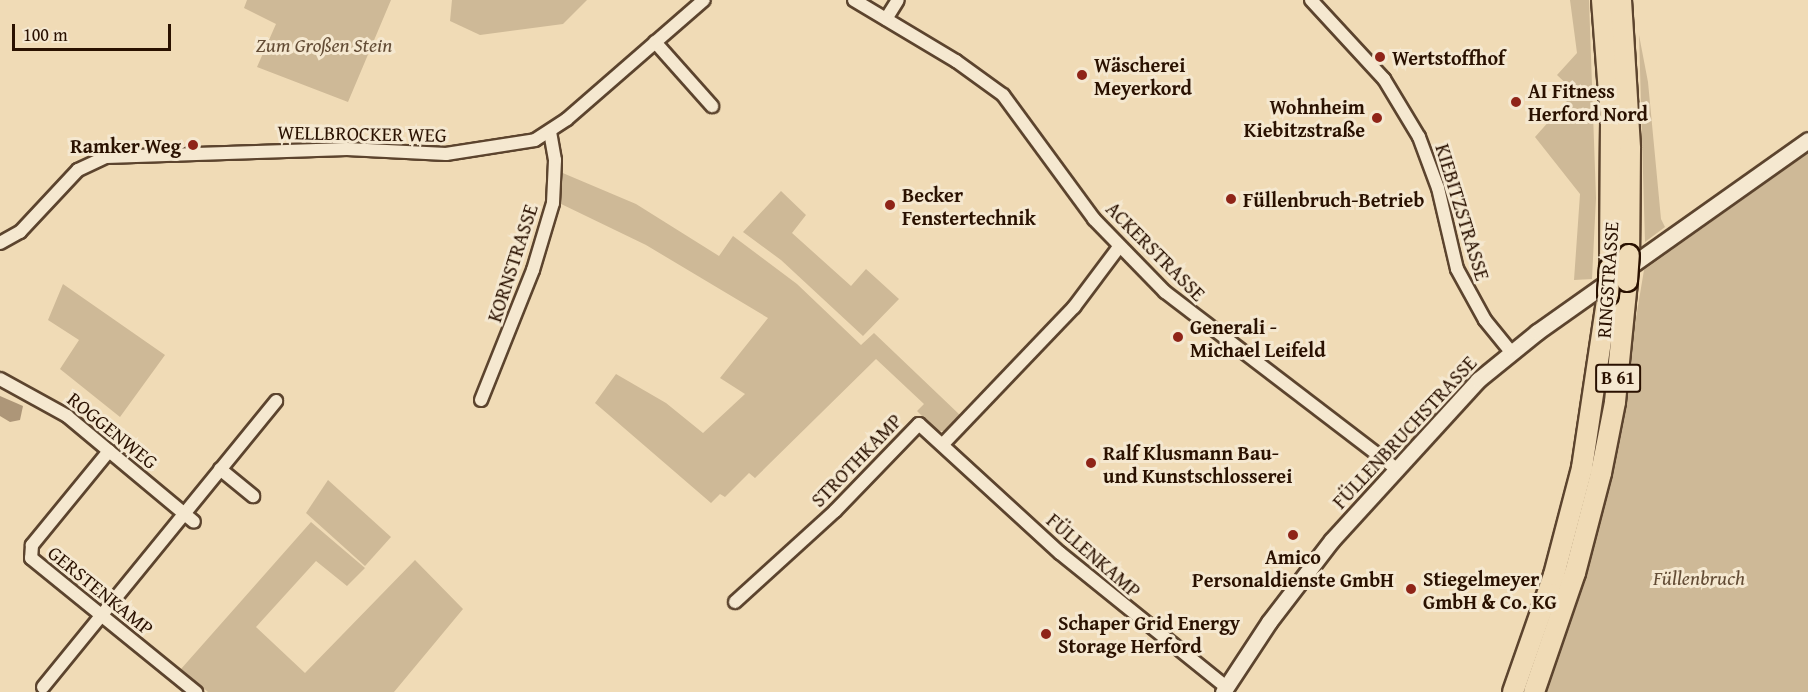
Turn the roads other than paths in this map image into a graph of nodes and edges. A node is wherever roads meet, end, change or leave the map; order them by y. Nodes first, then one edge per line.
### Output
1 (704, 0) edge
2 (854, 0) edge
3 (898, 0) edge
4 (1311, 0) edge
5 (1602, 0) edge
6 (1621, 0) edge
7 (886, 19) junction
8 (655, 42) junction
9 (712, 106) dead end
10 (550, 132) junction
11 (1808, 140) edge
12 (0, 243) edge
13 (1119, 247) junction
14 (1511, 352) junction
15 (0, 379) edge
16 (481, 400) dead end
17 (276, 401) dead end
18 (943, 444) junction
19 (109, 451) junction
20 (1395, 468) junction
21 (220, 469) junction
22 (253, 496) dead end
23 (183, 513) junction
24 (194, 522) dead end
25 (735, 602) dead end
26 (98, 616) junction
27 (43, 687) dead end
28 (1224, 690) edge
29 (196, 692) edge
30 (1513, 692) edge
31 (1534, 692) edge

1 - 8 street, WELLBROCKER WEG
2 - 7 street, ACKERSTRASSE
3 - 7 street
4 - 14 street, KIEBITZSTRASSE
5 - 30 highway, RINGSTRASSE / B 61, bridge
6 - 31 highway, RINGSTRASSE / B 61, bridge
7 - 13 street, ACKERSTRASSE
8 - 9 street
8 - 10 street, WELLBROCKER WEG
10 - 12 street, WELLBROCKER WEG
10 - 16 street, KORNSTRASSE
11 - 14 street, FÜLLENBRUCHSTRASSE
13 - 18 street
13 - 20 street, ACKERSTRASSE
14 - 20 street, FÜLLENBRUCHSTRASSE
15 - 19 street, ROGGENWEG
17 - 21 street
18 - 25 street, STROTHKAMP
18 - 28 street, FÜLLENKAMP
19 - 23 street, ROGGENWEG
19 - 26 street, GERSTENKAMP
20 - 28 street, FÜLLENBRUCHSTRASSE
21 - 22 street
21 - 23 street
23 - 24 street, ROGGENWEG
23 - 26 street
26 - 27 street
26 - 29 street, GERSTENKAMP

